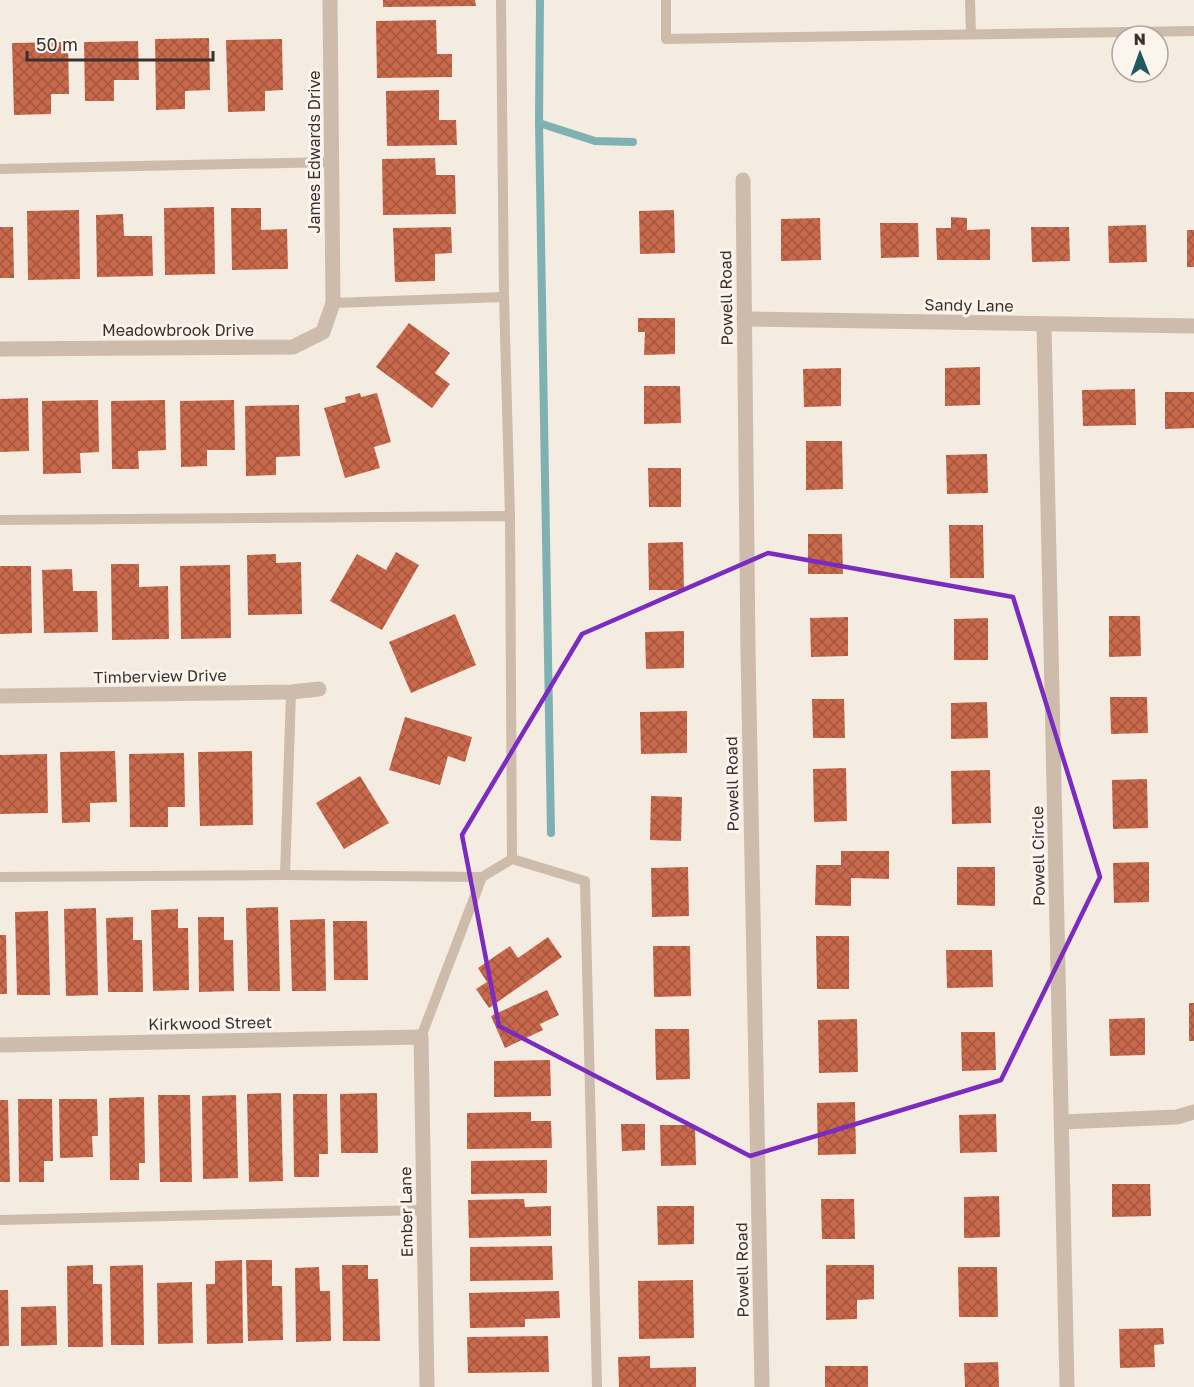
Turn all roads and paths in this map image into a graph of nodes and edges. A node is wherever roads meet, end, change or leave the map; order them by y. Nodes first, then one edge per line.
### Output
1 (330, 0) edge
2 (501, 0) edge
3 (666, 0) edge
4 (970, 0) edge
5 (1194, 31) edge
6 (971, 34) junction
7 (332, 162) junction
8 (0, 170) edge
9 (743, 180) dead end
10 (504, 297) junction
11 (333, 303) junction
12 (744, 319) junction
13 (1044, 324) junction
14 (1194, 326) edge
15 (0, 349) edge
16 (510, 516) junction
17 (0, 520) edge
18 (320, 689) dead end
19 (291, 692) junction
20 (0, 696) edge
21 (512, 859) junction
22 (285, 875) junction
23 (0, 877) edge
24 (482, 877) junction
25 (422, 1037) junction
26 (0, 1045) edge
27 (1194, 1112) edge
28 (1062, 1122) junction
29 (424, 1210) junction
30 (0, 1220) edge
31 (427, 1387) edge
32 (597, 1387) edge
33 (762, 1387) edge
34 (1067, 1387) edge

1 - 7 street, James Edwards Drive
2 - 10 lane
3 - 6 lane
4 - 6 lane
5 - 6 lane
7 - 8 lane
7 - 11 street, James Edwards Drive
9 - 12 street, Powell Road
10 - 11 lane
10 - 16 lane
11 - 15 street, Meadowbrook Drive
12 - 13 street, Sandy Lane
12 - 33 street, Powell Road
13 - 14 street, Sandy Lane
13 - 28 street, Powell Circle
16 - 17 lane
16 - 21 lane
18 - 19 street, Timberview Drive
19 - 20 street, Timberview Drive
19 - 22 lane
21 - 24 lane
21 - 32 lane
22 - 23 lane
22 - 24 lane
24 - 25 lane
25 - 26 street, Kirkwood Street
25 - 29 street, Ember Lane
27 - 28 street
28 - 34 street, Powell Circle
29 - 30 lane
29 - 31 street, Ember Lane

